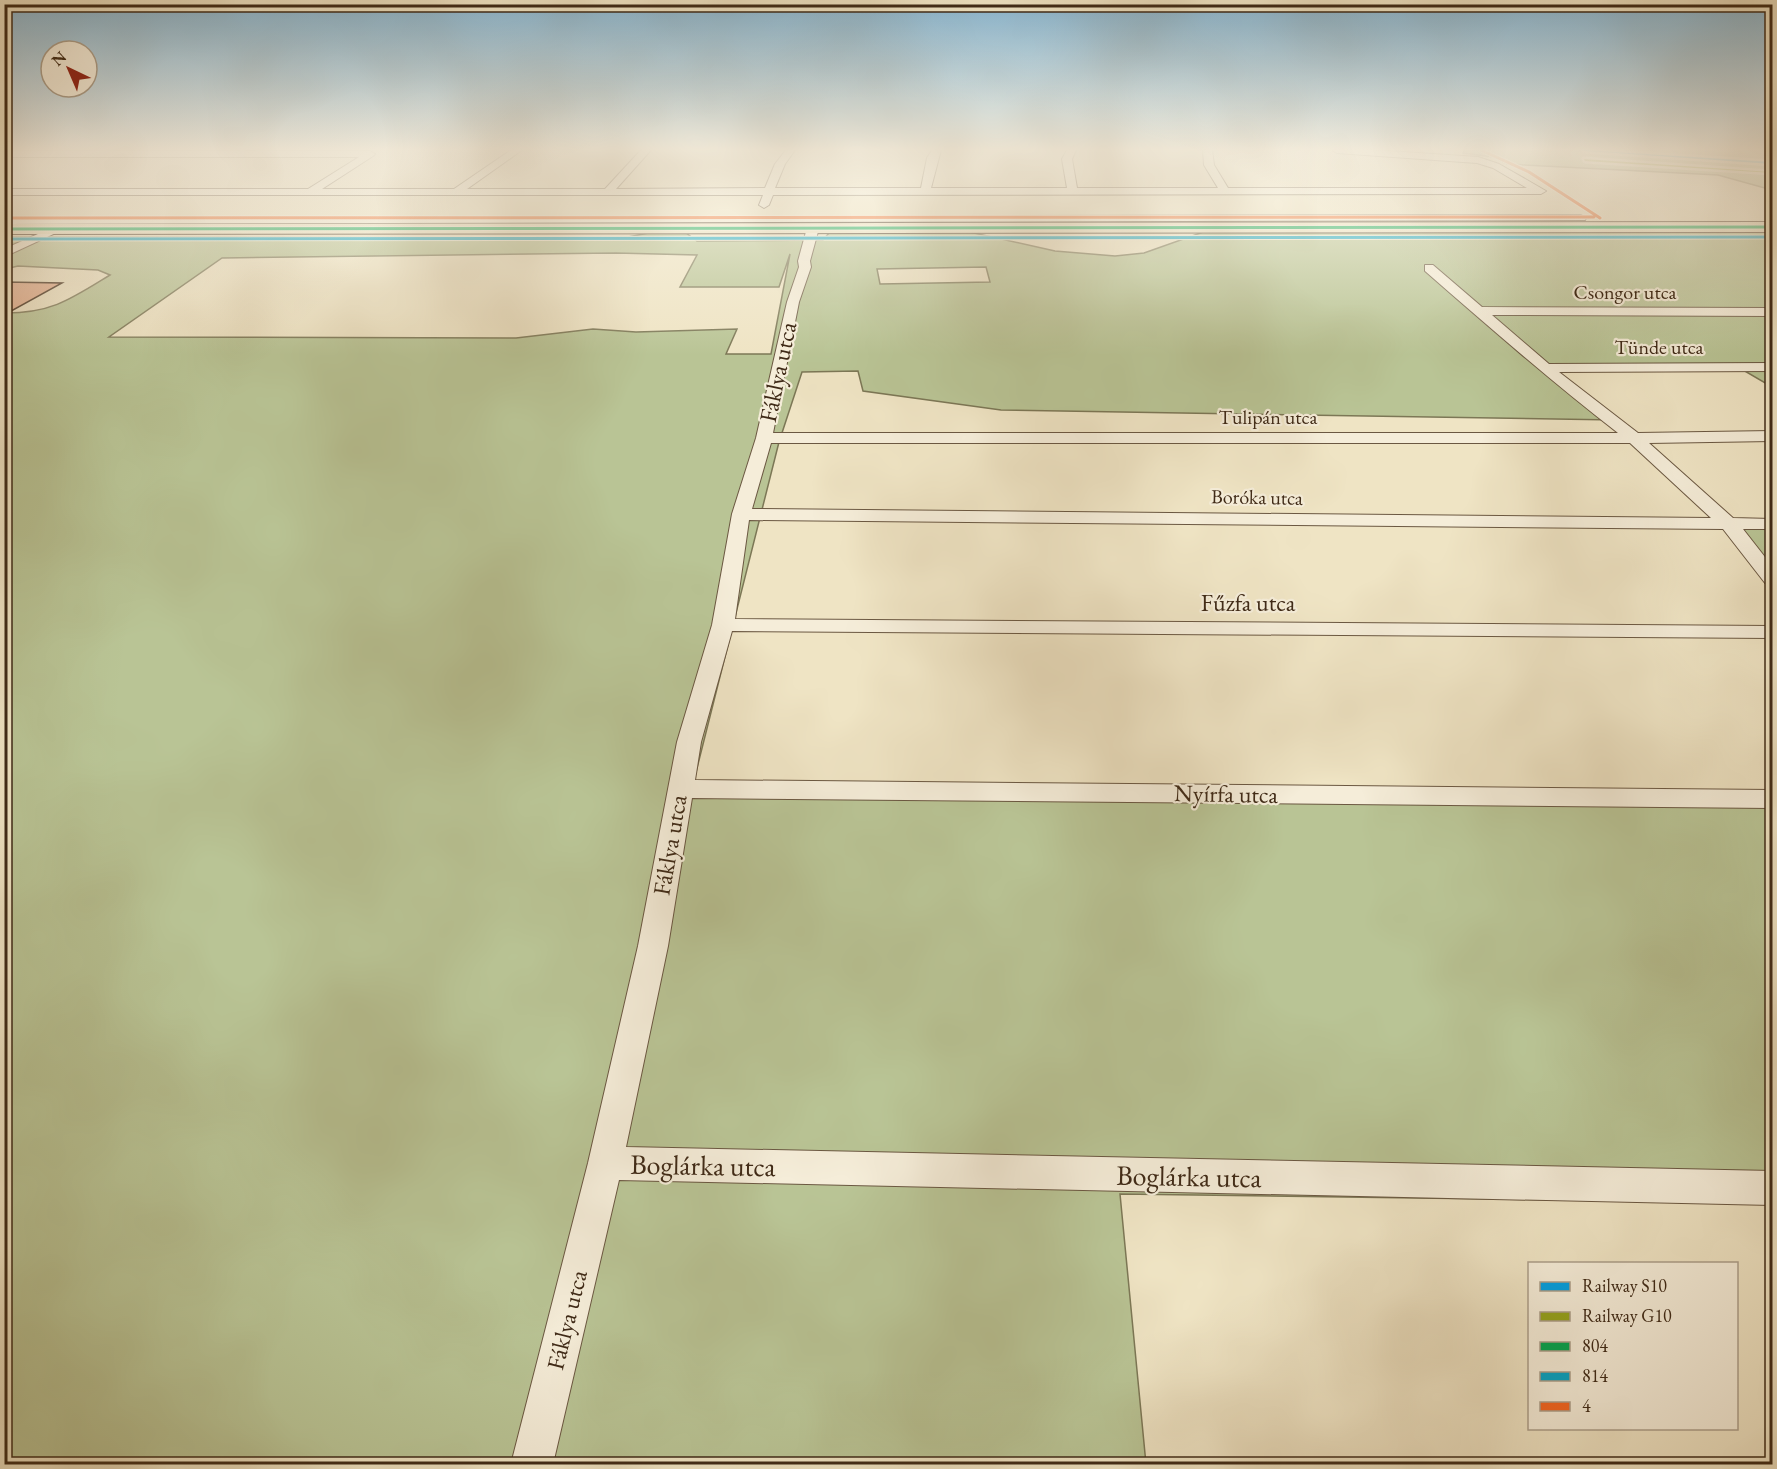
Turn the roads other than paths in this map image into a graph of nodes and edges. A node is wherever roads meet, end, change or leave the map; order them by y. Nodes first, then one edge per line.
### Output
1 (1581, 218) edge
2 (268, 219) edge
3 (761, 219) edge
4 (1559, 219) edge
5 (4, 221) edge
6 (1420, 222) junction
7 (260, 224) junction
8 (760, 224) junction
9 (1773, 226) edge
10 (1594, 227) junction
11 (813, 228) junction
12 (4, 229) edge
13 (56, 229) junction
14 (4, 254) edge
15 (1428, 268) dead end
16 (1478, 311) junction
17 (1773, 312) edge
18 (1773, 367) edge
19 (1545, 368) junction
20 (1773, 436) edge
21 (764, 438) junction
22 (1634, 438) junction
23 (741, 514) junction
24 (1729, 524) junction
25 (1773, 524) edge
26 (1773, 579) edge
27 (723, 625) junction
28 (1773, 632) edge
29 (680, 789) junction
30 (1773, 799) edge
31 (605, 1164) junction
32 (1773, 1188) edge
33 (532, 1464) edge

1 - 10 street
2 - 7 street
3 - 8 street
4 - 6 street
5 - 7 street
6 - 8 street
6 - 10 main road
6 - 11 main road
7 - 8 main road
7 - 13 main road
8 - 11 main road
9 - 10 main road
11 - 21 street, Fáklya utca
12 - 13 main road
13 - 14 street
15 - 16 street
16 - 17 street, Csongor utca
16 - 19 street
18 - 19 street, Tünde utca
19 - 22 street
20 - 22 street, Tulipán utca
21 - 22 street, Tulipán utca
21 - 23 street, Fáklya utca
22 - 24 street
23 - 24 street, Boróka utca
23 - 27 street, Fáklya utca
24 - 25 street, Boróka utca
24 - 26 street
27 - 28 street, Fűzfa utca
27 - 29 street, Fáklya utca
29 - 30 street, Nyírfa utca
29 - 31 street, Fáklya utca
31 - 32 street, Boglárka utca
31 - 33 street, Fáklya utca

